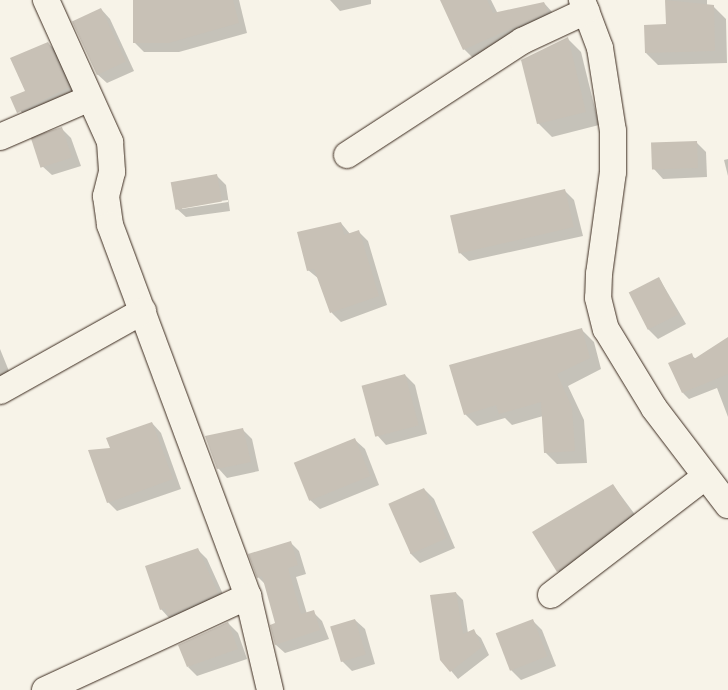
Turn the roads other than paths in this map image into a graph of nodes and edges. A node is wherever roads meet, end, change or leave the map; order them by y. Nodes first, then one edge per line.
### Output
1 (46, 0) edge
2 (584, 5) edge
3 (88, 99) junction
4 (0, 137) edge
5 (347, 155) dead end
6 (143, 311) junction
7 (0, 391) edge
8 (705, 477) junction
9 (728, 505) edge
10 (551, 595) dead end
11 (248, 596) junction
12 (45, 690) edge
13 (270, 690) edge

1 - 3 street
2 - 5 street
2 - 8 street
3 - 4 street
3 - 6 street
6 - 7 street
6 - 11 street
8 - 9 street
8 - 10 street
11 - 12 street
11 - 13 street

